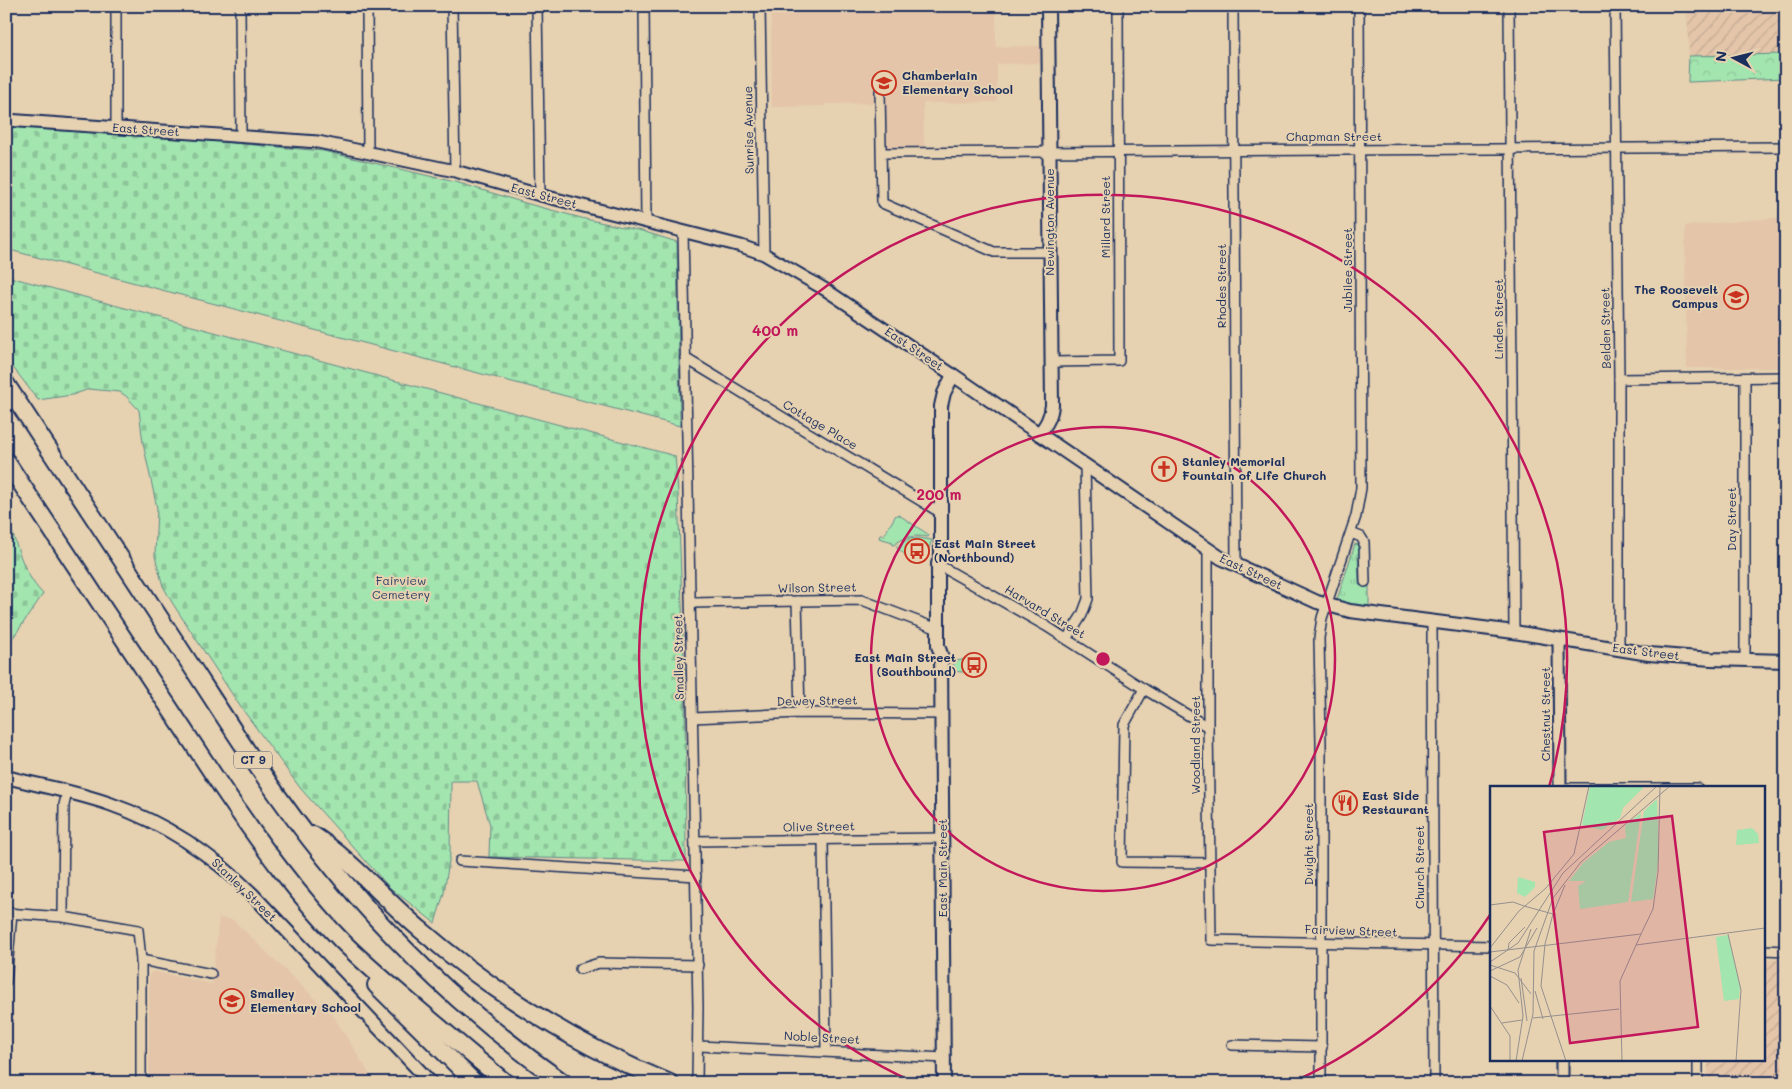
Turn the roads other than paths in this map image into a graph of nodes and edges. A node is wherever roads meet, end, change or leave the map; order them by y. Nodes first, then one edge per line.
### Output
1 (116, 6) edge
2 (240, 6) edge
3 (367, 6) edge
4 (452, 6) edge
5 (537, 6) edge
6 (644, 6) edge
7 (760, 6) edge
8 (1048, 6) edge
9 (1118, 6) edge
10 (1234, 6) edge
11 (1359, 6) edge
12 (1509, 6) edge
13 (1615, 6) edge
14 (880, 91) dead end
15 (6, 120) edge
16 (116, 128) junction
17 (241, 137) junction
18 (1786, 147) edge
19 (1616, 148) junction
20 (1510, 149) junction
21 (1234, 150) junction
22 (1360, 150) junction
23 (1050, 151) junction
24 (1118, 151) junction
25 (368, 152) junction
26 (882, 153) junction
27 (455, 171) junction
28 (540, 195) junction
29 (646, 222) junction
30 (683, 231) junction
31 (1050, 252) junction
32 (764, 254) junction
33 (685, 358) junction
34 (1051, 362) junction
35 (953, 376) junction
36 (1786, 377) edge
37 (1745, 378) junction
38 (1619, 379) junction
39 (6, 384) edge
40 (1039, 434) junction
41 (6, 461) edge
42 (1085, 466) junction
43 (941, 513) junction
44 (1351, 533) junction
45 (1208, 550) junction
46 (941, 555) junction
47 (1236, 566) junction
48 (944, 568) junction
49 (1364, 582) dead end
50 (797, 601) junction
51 (690, 603) junction
52 (1327, 606) junction
53 (1432, 622) junction
54 (938, 629) junction
55 (1514, 632) junction
56 (1067, 639) junction
57 (1559, 640) junction
58 (1619, 650) junction
59 (942, 654) junction
60 (1745, 660) junction
61 (1786, 661) edge
62 (1144, 689) junction
63 (800, 713) junction
64 (942, 714) junction
65 (693, 718) junction
66 (1208, 727) junction
67 (6, 777) edge
68 (1560, 786) edge
69 (67, 792) junction
70 (300, 827) junction
71 (943, 838) junction
72 (823, 840) junction
73 (695, 841) junction
74 (460, 861) dead end
75 (1210, 863) junction
76 (696, 876) junction
77 (9, 913) edge
78 (63, 918) junction
79 (339, 938) junction
80 (1211, 940) joint
81 (1322, 942) junction
82 (1433, 946) junction
83 (1490, 946) edge
84 (1764, 950) edge
85 (1786, 951) edge
86 (141, 960) junction
87 (698, 965) junction
88 (580, 969) dead end
89 (211, 974) dead end
90 (6, 981) edge
91 (1232, 1044) dead end
92 (699, 1046) junction
93 (1322, 1047) junction
94 (826, 1051) junction
95 (945, 1058) junction
96 (1562, 1062) edge
97 (1698, 1062) edge
98 (141, 1083) edge
99 (431, 1083) edge
100 (475, 1083) edge
101 (506, 1083) edge
102 (564, 1083) edge
103 (670, 1083) edge
104 (697, 1083) edge
105 (944, 1083) edge
106 (1321, 1083) edge
107 (1434, 1083) edge
108 (1562, 1083) edge
109 (1698, 1083) edge

1 - 16 street
2 - 17 street
3 - 25 street
4 - 27 street
5 - 28 street
6 - 29 street
7 - 32 street, Sunrise Avenue
8 - 23 main road, Newington Avenue
9 - 24 street, Millard Street
10 - 21 street, Rhodes Street
11 - 22 street, Jubilee Street
12 - 20 street, Linden Street
13 - 19 street, Belden Street
14 - 26 street
15 - 16 street, East Street
16 - 17 street, East Street
17 - 25 street, East Street
18 - 19 street, Chapman Street
19 - 20 street, Chapman Street
19 - 38 street, Belden Street
20 - 22 street, Chapman Street
20 - 55 street, Linden Street
21 - 22 street, Chapman Street
21 - 24 street, Chapman Street
21 - 47 street, Rhodes Street
22 - 44 street, Jubilee Street
23 - 24 street, Chapman Street
23 - 26 street, Chapman Street
23 - 31 main road, Newington Avenue
24 - 34 street, Millard Street
25 - 27 street, East Street
26 - 31 street
27 - 28 street, East Street
28 - 29 street, East Street
29 - 30 street, East Street
30 - 32 street, East Street
30 - 33 street, Smalley Street
31 - 34 main road, Newington Avenue
32 - 35 street, East Street
33 - 43 street, Cottage Place
33 - 51 street, Smalley Street
34 - 40 main road, Newington Avenue
35 - 40 main road, East Street
35 - 43 main road, East Main Street
36 - 37 street
37 - 38 street
37 - 60 street, Day Street
38 - 58 street, Belden Street
39 - 70 highway, CT 9
40 - 42 main road, East Street
41 - 79 highway
42 - 45 main road, East Street
42 - 56 street
43 - 46 main road, East Main Street
44 - 49 street
44 - 52 street, Jubilee Street
45 - 47 main road, East Street
45 - 66 street, Woodland Street
46 - 48 main road, East Main Street
46 - 54 main road, East Main Street
47 - 52 main road, East Street
48 - 56 street, Harvard Street
48 - 59 main road, East Main Street
50 - 51 street, Wilson Street
50 - 54 street, Wilson Street
50 - 63 street
51 - 65 street, Smalley Street
52 - 53 main road, East Street
52 - 81 street, Dwight Street
53 - 55 main road, East Street
53 - 82 street, Church Street
54 - 59 main road, East Main Street
55 - 57 main road, East Street
56 - 62 street, Harvard Street
57 - 58 main road, East Street
57 - 68 street, Chestnut Street
58 - 60 main road, East Street
59 - 64 main road, East Main Street
60 - 61 main road, East Street
62 - 66 street, Harvard Street
62 - 75 street
63 - 64 street, Dewey Street
63 - 65 street, Dewey Street
64 - 71 main road, East Main Street
65 - 73 street, Smalley Street
66 - 75 street, Woodland Street
67 - 69 main road, Stanley Street
69 - 78 street
69 - 99 main road, Stanley Street
70 - 102 highway, CT 9
70 - 103 highway
71 - 72 street, Olive Street
71 - 95 main road, East Main Street
72 - 73 street, Olive Street
72 - 94 street
73 - 76 street, Smalley Street
74 - 76 street
75 - 80 street, Woodland Street
76 - 87 street, Smalley Street
77 - 78 street
77 - 90 street
78 - 86 street
79 - 100 highway
79 - 101 highway
80 - 81 street, Fairview Street
81 - 82 street, Fairview Street
81 - 93 street, Dwight Street
82 - 83 street, Fairview Street
82 - 107 street, Church Street
84 - 85 street
86 - 89 street
86 - 98 street
87 - 88 street
87 - 92 street, Smalley Street
91 - 93 street
92 - 94 street, Noble Street
92 - 104 street, Smalley Street
93 - 106 street, Dwight Street
94 - 95 street, Noble Street
95 - 105 main road, East Main Street
96 - 108 street
97 - 109 street

